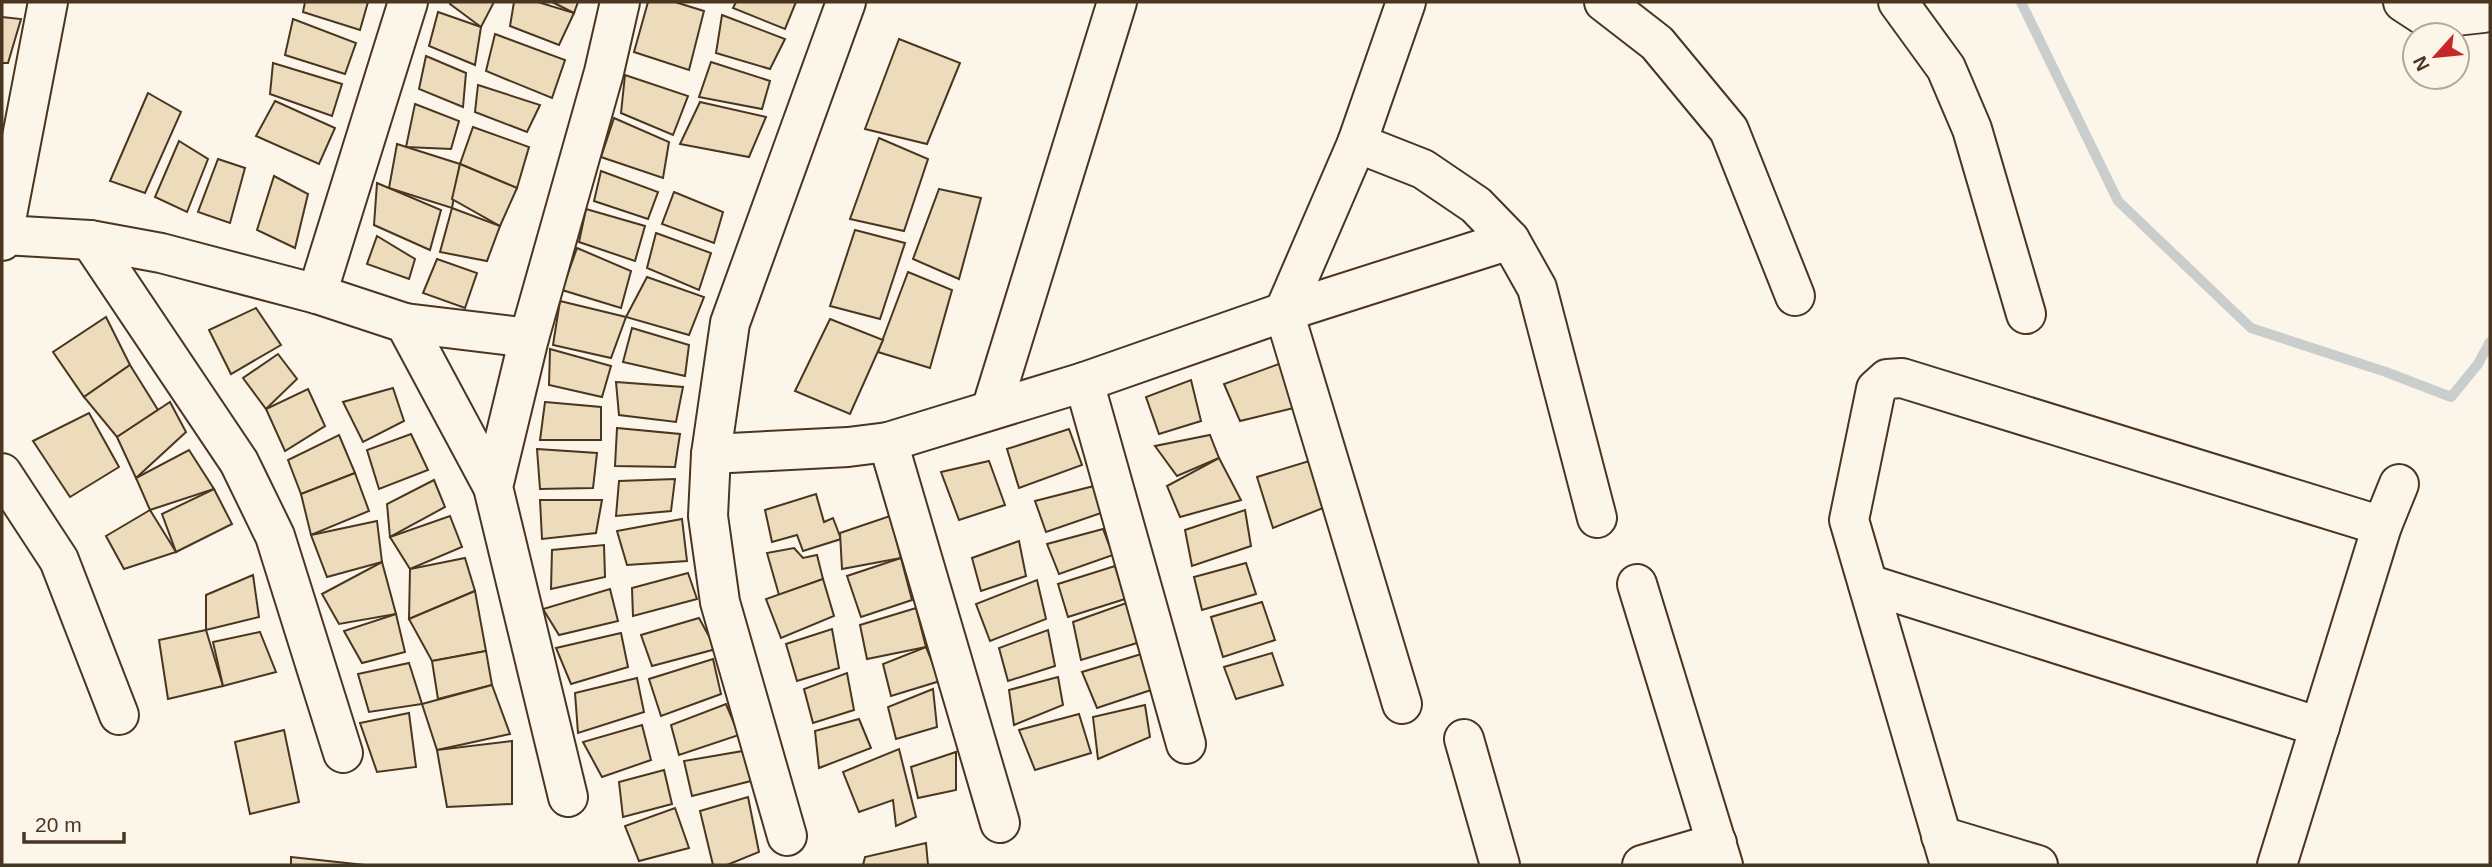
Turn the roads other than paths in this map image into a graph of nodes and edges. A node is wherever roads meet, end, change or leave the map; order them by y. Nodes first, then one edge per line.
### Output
1 (48, 2) edge
2 (408, 2) edge
3 (620, 2) edge
4 (846, 2) edge
5 (1117, 2) edge
6 (1406, 2) edge
7 (1604, 2) edge
8 (1898, 2) edge
9 (2403, 2) edge
10 (2488, 14) edge
11 (1357, 143) junction
12 (3, 238) edge
13 (90, 240) junction
14 (1510, 240) junction
15 (317, 293) junction
16 (1795, 296) dead end
17 (1284, 312) junction
18 (2026, 314) dead end
19 (405, 323) junction
20 (529, 338) junction
21 (1084, 382) junction
22 (991, 410) junction
23 (888, 442) junction
24 (710, 454) junction
25 (2, 473) edge
26 (2399, 484) dead end
27 (493, 487) junction
28 (1597, 517) dead end
29 (2382, 526) junction
30 (1637, 584) dead end
31 (1868, 584) junction
32 (1402, 704) dead end
33 (119, 715) dead end
34 (2320, 727) junction
35 (1464, 739) dead end
36 (1186, 744) dead end
37 (343, 752) dead end
38 (568, 797) dead end
39 (1000, 823) dead end
40 (787, 836) dead end
41 (1946, 850) edge
42 (1720, 854) edge
43 (1500, 865) edge
44 (1642, 865) edge
45 (2038, 865) edge
46 (2277, 865) edge

1 - 12 street
2 - 15 street
3 - 20 street
4 - 24 street
5 - 22 street
6 - 11 street
7 - 16 street
8 - 18 street
9 - 10 street
11 - 14 street
11 - 17 street
12 - 13 street
13 - 15 street
13 - 37 street
14 - 17 street
14 - 28 street
15 - 19 street
17 - 21 street
17 - 32 street
19 - 20 street
19 - 27 street
20 - 27 street
21 - 22 street
21 - 36 street
22 - 23 street
23 - 24 street
23 - 39 street
24 - 40 street
25 - 33 street
26 - 29 street
27 - 38 street
29 - 31 street
29 - 34 street
30 - 42 street
31 - 34 street
31 - 41 street
34 - 46 street
35 - 43 street
41 - 45 street
42 - 44 street

